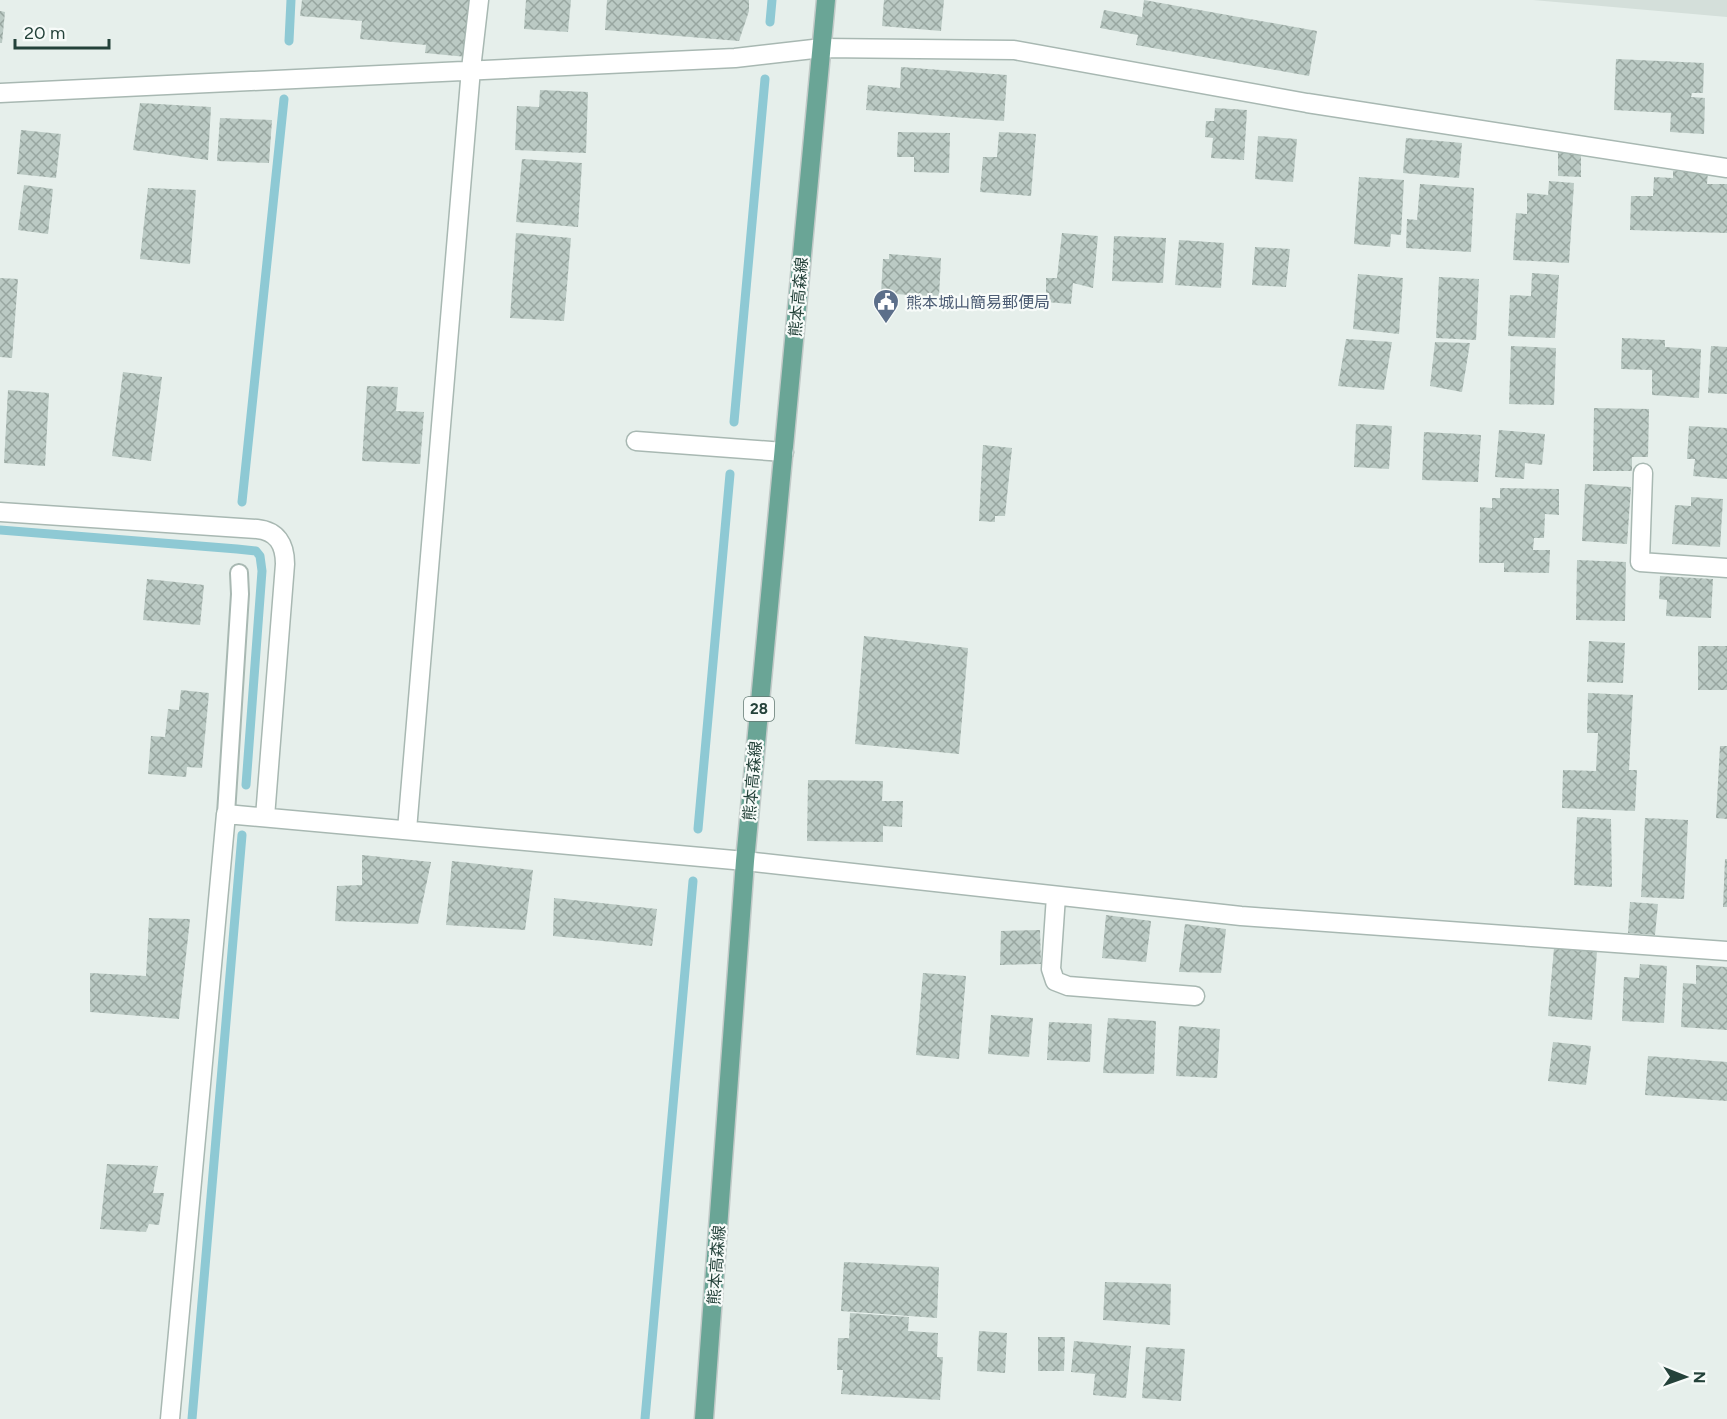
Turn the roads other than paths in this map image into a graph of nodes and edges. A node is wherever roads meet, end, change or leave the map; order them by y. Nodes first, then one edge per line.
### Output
1 (479, 0) edge
2 (826, 0) edge
3 (822, 48) junction
4 (471, 69) junction
5 (0, 93) edge
6 (1727, 168) edge
7 (636, 441) dead end
8 (783, 452) junction
9 (1643, 473) dead end
10 (0, 512) edge
11 (1727, 568) edge
12 (239, 573) dead end
13 (226, 814) junction
14 (265, 817) junction
15 (407, 830) junction
16 (745, 861) junction
17 (1056, 896) junction
18 (1727, 951) edge
19 (1195, 996) dead end
20 (170, 1419) edge
21 (704, 1419) edge

1 - 4 street
2 - 3 main road, 熊本高森線 / 28
3 - 4 street
3 - 6 street
3 - 8 main road, 熊本高森線 / 28
4 - 5 street
4 - 15 street
7 - 8 street
8 - 16 main road, 熊本高森線 / 28
9 - 11 street
10 - 14 street
12 - 13 lane
13 - 14 street
13 - 20 street
14 - 15 street
15 - 16 street
16 - 17 street
16 - 21 main road, 熊本高森線 / 28
17 - 18 street
17 - 19 street

